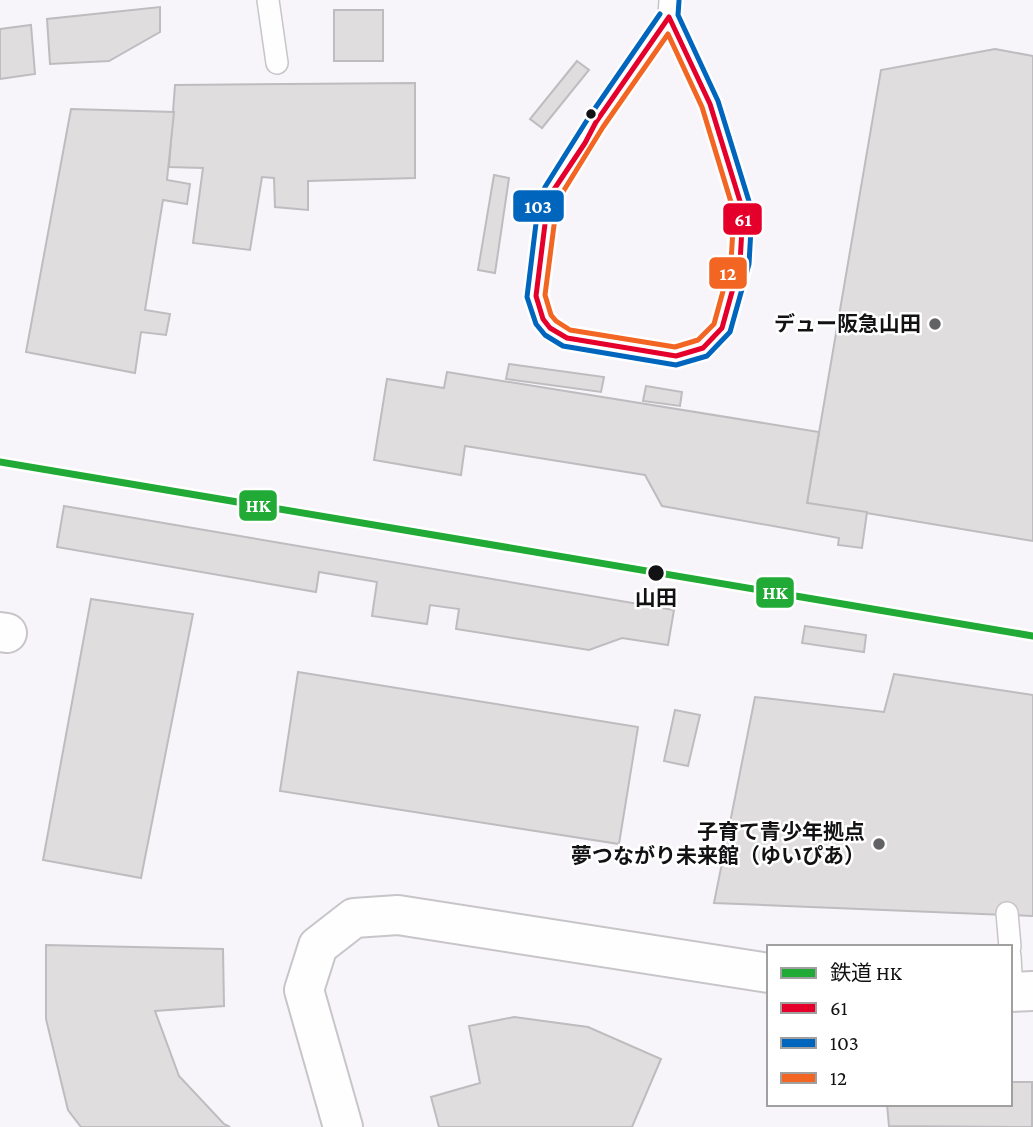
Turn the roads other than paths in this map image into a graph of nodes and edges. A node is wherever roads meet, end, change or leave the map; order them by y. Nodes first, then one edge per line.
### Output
1 (268, 0) edge
2 (670, 8) edge
3 (277, 63) dead end
4 (1007, 913) dead end
5 (1010, 945) edge
6 (767, 973) edge
7 (344, 1127) edge

1 - 3 lane
2 - 2 lane
4 - 5 lane
6 - 7 street

